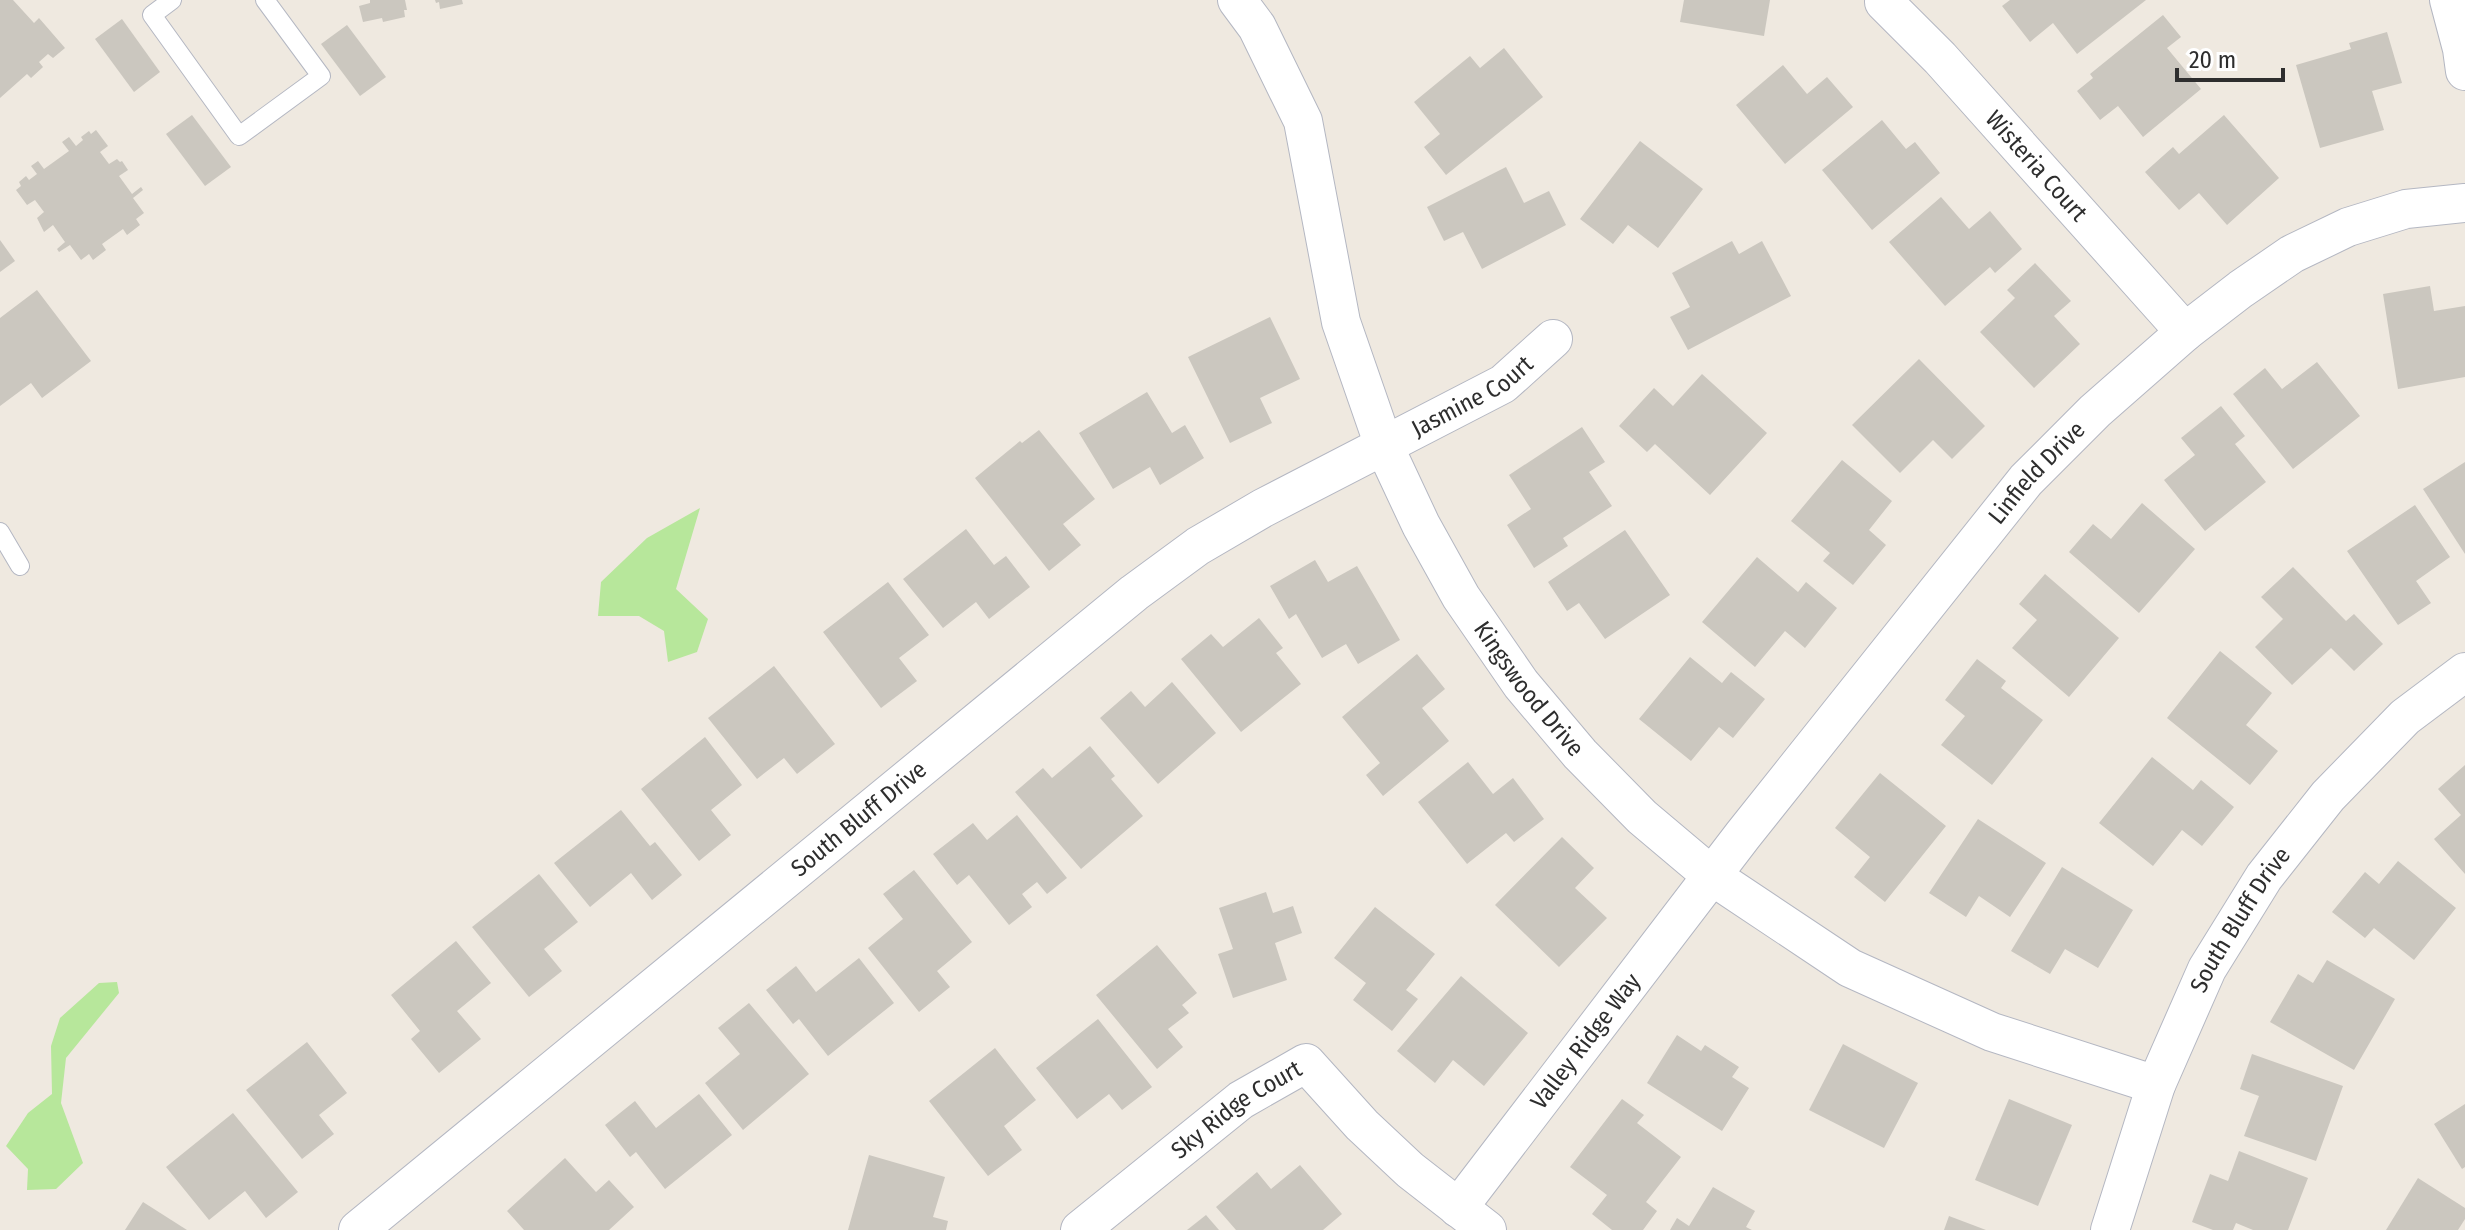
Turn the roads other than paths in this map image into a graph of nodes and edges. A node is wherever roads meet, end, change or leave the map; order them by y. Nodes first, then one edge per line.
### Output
1 (172, 0) edge
2 (265, 0) edge
3 (1237, 0) edge
4 (2449, 0) edge
5 (1884, 2) dead end
6 (2465, 71) edge
7 (2465, 203) edge
8 (2185, 332) junction
9 (1553, 339) dead end
10 (1384, 446) junction
11 (0, 532) edge
12 (20, 566) dead end
13 (2465, 672) edge
14 (1712, 876) junction
15 (2156, 1085) junction
16 (1472, 1219) edge
17 (378, 1224) edge
18 (1080, 1230) edge
19 (2110, 1230) edge

1 - 2 lane
3 - 10 street, Kingswood Drive
4 - 6 street
5 - 8 street, Wisteria Court
7 - 8 street, Linfield Drive
8 - 14 street, Linfield Drive
9 - 10 street, Jasmine Court
10 - 14 street, Kingswood Drive
10 - 17 street, South Bluff Drive
11 - 12 lane
13 - 15 street, South Bluff Drive
14 - 15 street, Kingswood Drive
14 - 16 street, Valley Ridge Way
15 - 19 street, South Bluff Drive
16 - 18 street, Sky Ridge Court

